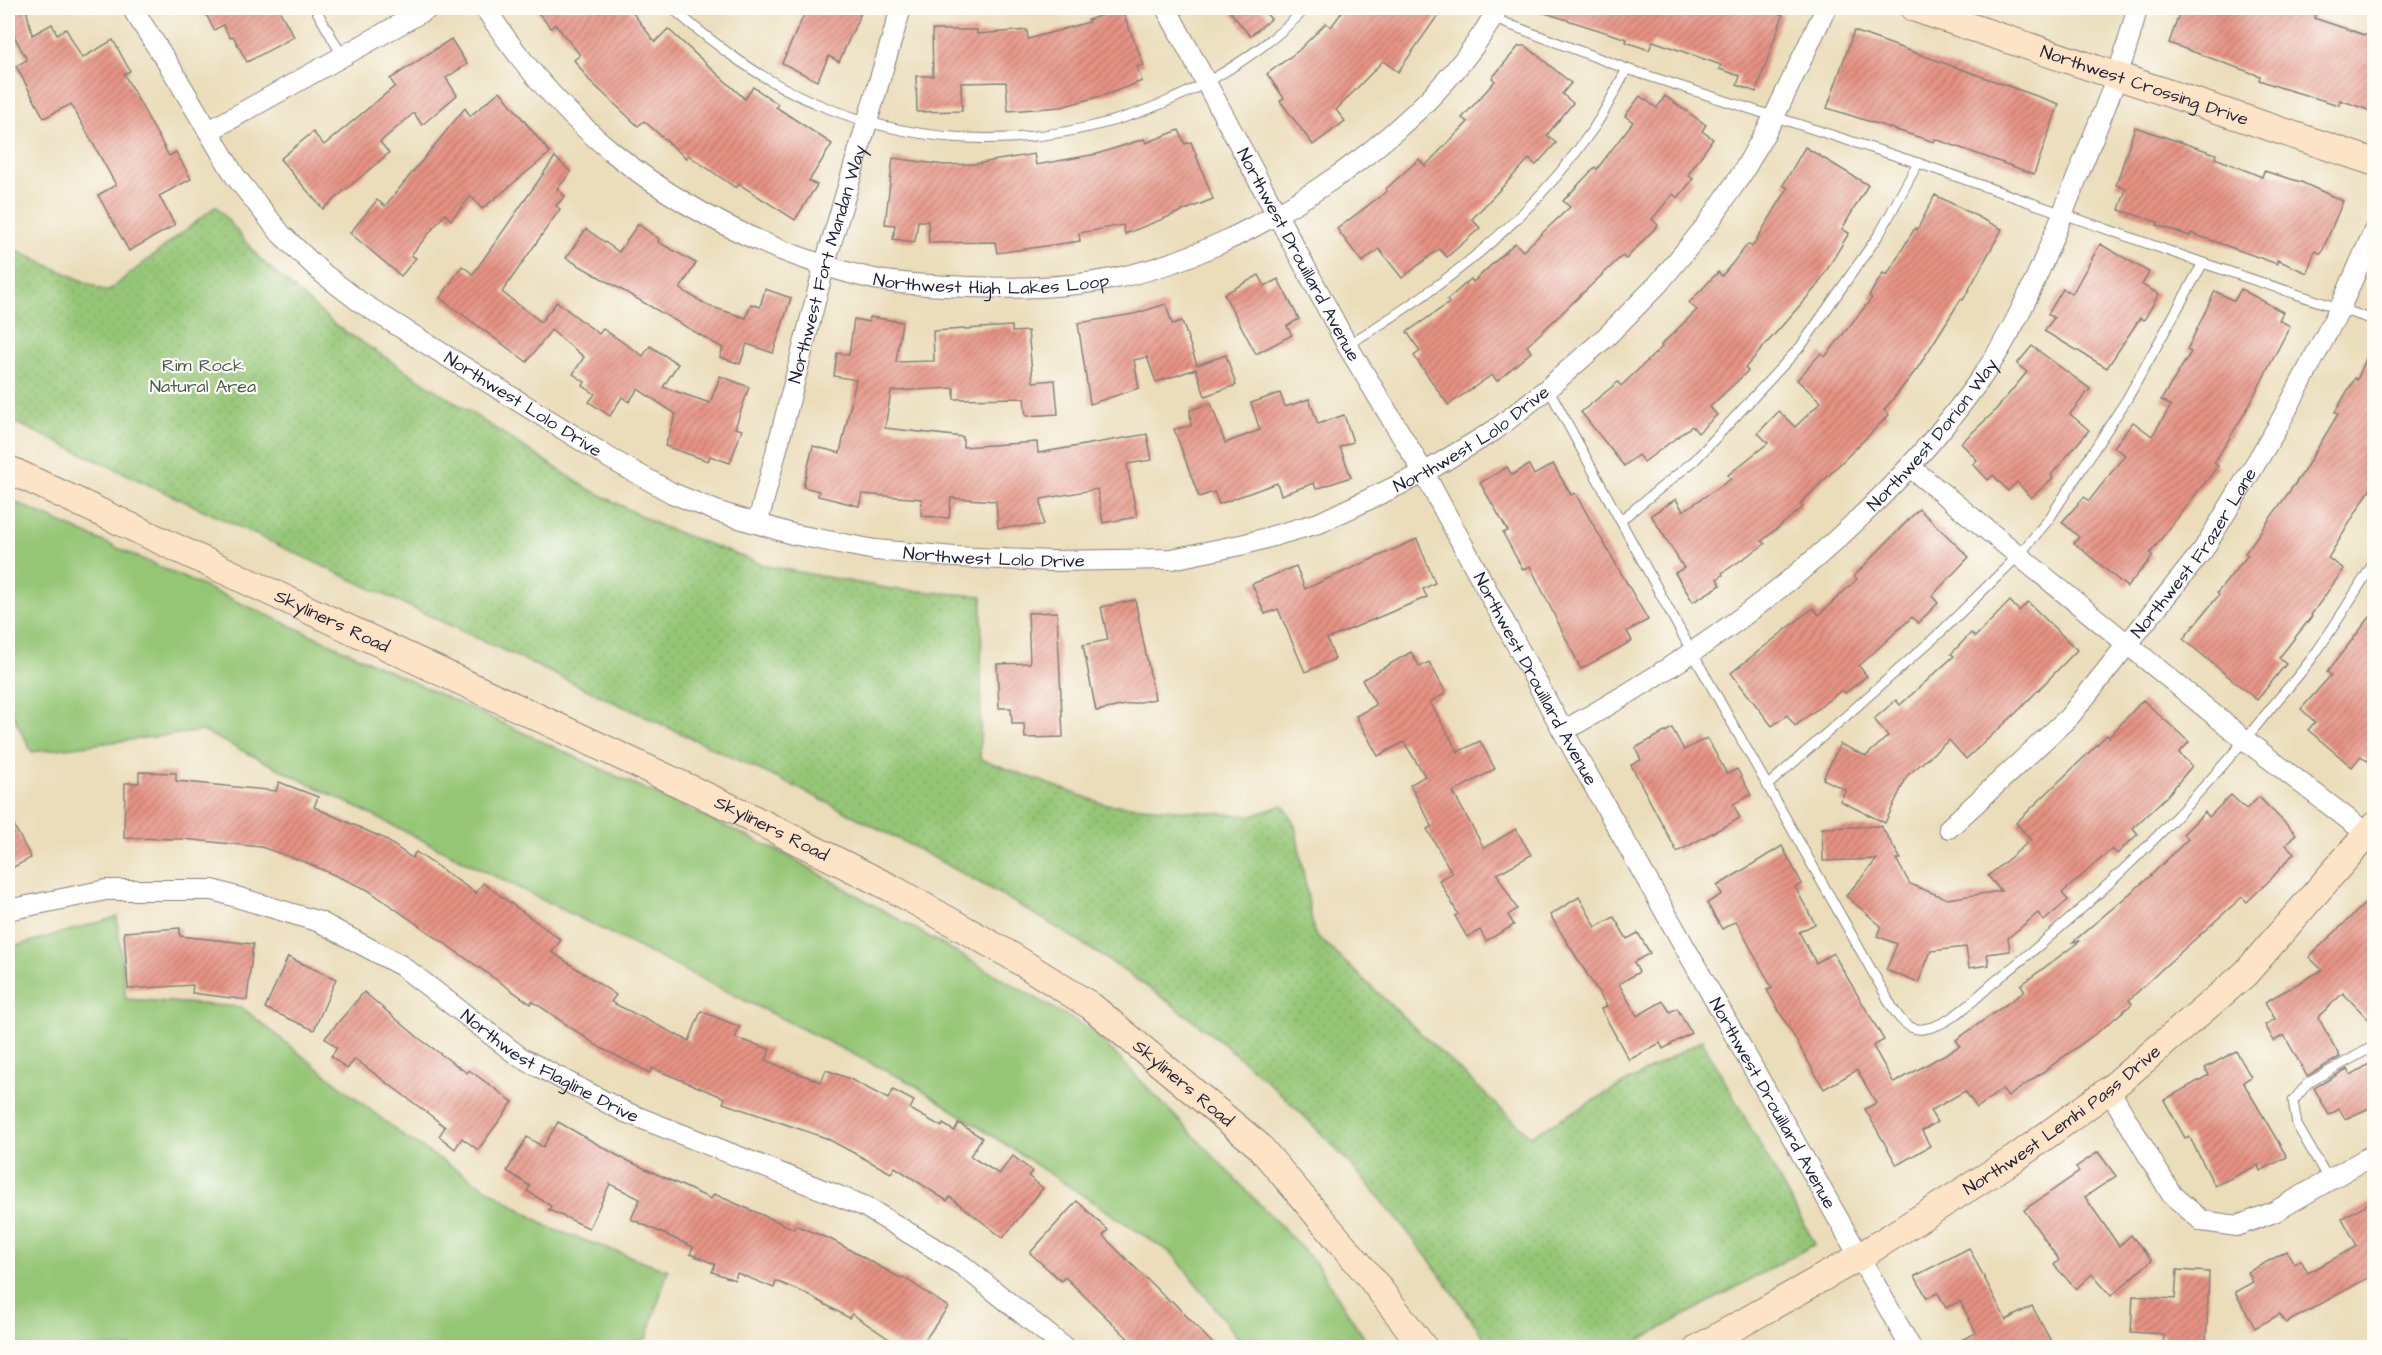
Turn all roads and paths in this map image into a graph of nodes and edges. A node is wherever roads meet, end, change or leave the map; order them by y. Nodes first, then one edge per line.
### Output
1 (132, 8) edge
2 (315, 8) edge
3 (429, 8) edge
4 (485, 8) edge
5 (672, 8) edge
6 (901, 8) edge
7 (1166, 8) edge
8 (1306, 8) edge
9 (1826, 8) edge
10 (1914, 8) edge
11 (2137, 8) edge
12 (1495, 13) edge
13 (343, 57) junction
14 (1628, 69) junction
15 (2118, 76) junction
16 (1206, 82) junction
17 (1774, 117) junction
18 (868, 122) junction
19 (209, 131) junction
20 (2374, 162) edge
21 (1918, 163) junction
22 (2062, 214) junction
23 (1277, 216) junction
24 (2374, 231) edge
25 (2203, 263) junction
26 (824, 267) junction
27 (2340, 308) junction
28 (2374, 320) edge
29 (1347, 345) junction
30 (1548, 388) junction
31 (1910, 467) junction
32 (8, 469) edge
33 (1424, 473) junction
34 (1621, 520) junction
35 (758, 522) junction
36 (2019, 556) junction
37 (2374, 562) edge
38 (2128, 645) junction
39 (1692, 652) junction
40 (1563, 731) junction
41 (2245, 740) junction
42 (1768, 785) junction
43 (1949, 828) dead end
44 (2372, 833) edge
45 (8, 910) edge
46 (2374, 1046) edge
47 (2109, 1090) junction
48 (2374, 1154) edge
49 (2330, 1182) junction
50 (1859, 1257) junction
51 (1065, 1347) edge
52 (1424, 1347) edge
53 (1698, 1347) edge
54 (1911, 1347) edge

1 - 19 street, Northwest Lolo Drive
2 - 13 lane
3 - 13 street
4 - 26 street, Northwest High Lakes Loop
5 - 18 lane
6 - 18 street, Northwest Fort Mandan Way
7 - 16 street, Northwest Drouillard Avenue
8 - 16 lane
9 - 17 street, Northwest Lolo Drive
10 - 15 street, Northwest Crossing Drive
11 - 15 street, Northwest Dorion Way
12 - 14 lane
12 - 23 street, Northwest High Lakes Loop
13 - 19 street
14 - 17 lane
14 - 29 lane
15 - 20 street, Northwest Crossing Drive
15 - 22 street, Northwest Dorion Way
16 - 18 lane
16 - 23 street, Northwest Drouillard Avenue
17 - 21 lane
17 - 30 street, Northwest Lolo Drive
18 - 26 street, Northwest Fort Mandan Way
19 - 35 street, Northwest Lolo Drive
21 - 22 lane
21 - 34 lane
22 - 25 lane
22 - 31 street, Northwest Dorion Way
23 - 26 street, Northwest High Lakes Loop
23 - 29 street, Northwest Drouillard Avenue
24 - 27 street, Northwest Frazer Lane
25 - 27 lane
25 - 36 lane
26 - 35 street, Northwest Fort Mandan Way
27 - 28 lane
27 - 38 street, Northwest Frazer Lane
29 - 33 street, Northwest Drouillard Avenue
30 - 33 street, Northwest Lolo Drive
30 - 34 lane
31 - 36 street
31 - 39 street, Northwest Dorion Way
32 - 52 street, Skyliners Road
33 - 35 street, Northwest Lolo Drive
33 - 40 street, Northwest Drouillard Avenue
34 - 39 lane
36 - 38 street
36 - 42 lane
37 - 41 lane
38 - 41 street
38 - 43 street, Northwest Frazer Lane
39 - 40 street, Northwest Dorion Way
39 - 42 lane
40 - 50 street, Northwest Drouillard Avenue
41 - 42 lane
41 - 44 street
44 - 47 street, Northwest Lemhi Pass Drive
45 - 51 street, Northwest Flagline Drive
46 - 49 lane
47 - 49 street
47 - 50 street, Northwest Lemhi Pass Drive
48 - 49 street
50 - 53 street, Northwest Lemhi Pass Drive
50 - 54 street, Northwest Drouillard Avenue

